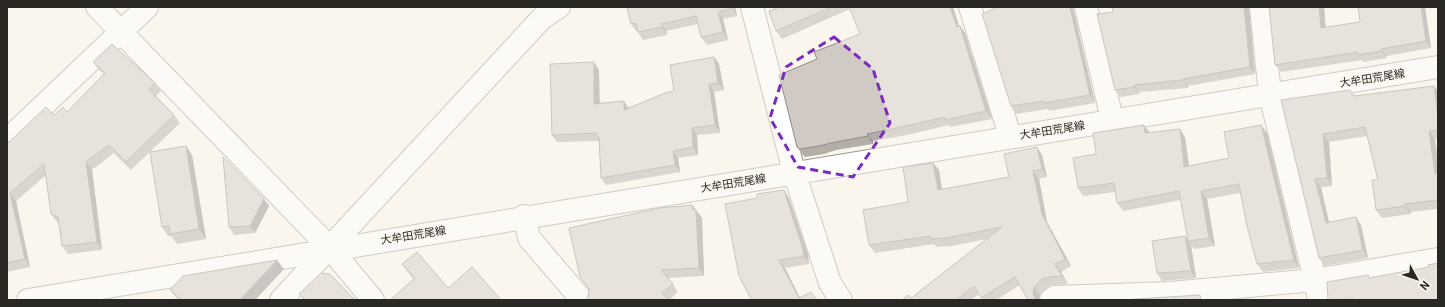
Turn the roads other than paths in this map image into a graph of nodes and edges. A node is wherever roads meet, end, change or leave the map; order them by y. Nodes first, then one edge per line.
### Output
1 (97, 7) edge
2 (147, 7) edge
3 (559, 7) edge
4 (752, 7) edge
5 (970, 7) edge
6 (1086, 7) edge
7 (1261, 7) edge
8 (120, 31) junction
9 (1438, 67) edge
10 (1270, 94) junction
11 (1112, 119) junction
12 (1010, 136) junction
13 (7, 140) edge
14 (794, 172) junction
15 (524, 216) junction
16 (330, 248) junction
17 (1438, 259) edge
18 (1317, 290) edge
19 (1170, 296) edge
20 (28, 300) edge
21 (281, 300) edge
22 (373, 300) edge
23 (582, 300) edge
24 (841, 300) edge
25 (1051, 300) edge

1 - 8 street
2 - 8 street
3 - 16 street
4 - 14 street
5 - 12 street
6 - 11 street
7 - 10 street
8 - 13 street
8 - 16 street
9 - 10 street, 大牟田荒尾線
10 - 11 street, 大牟田荒尾線
10 - 18 street
11 - 12 street, 大牟田荒尾線
12 - 14 street, 大牟田荒尾線
14 - 15 street, 大牟田荒尾線
14 - 24 street
15 - 16 street, 大牟田荒尾線
15 - 23 street
16 - 20 street, 大牟田荒尾線
16 - 21 street
16 - 22 street
17 - 18 street
18 - 19 street
19 - 25 street

